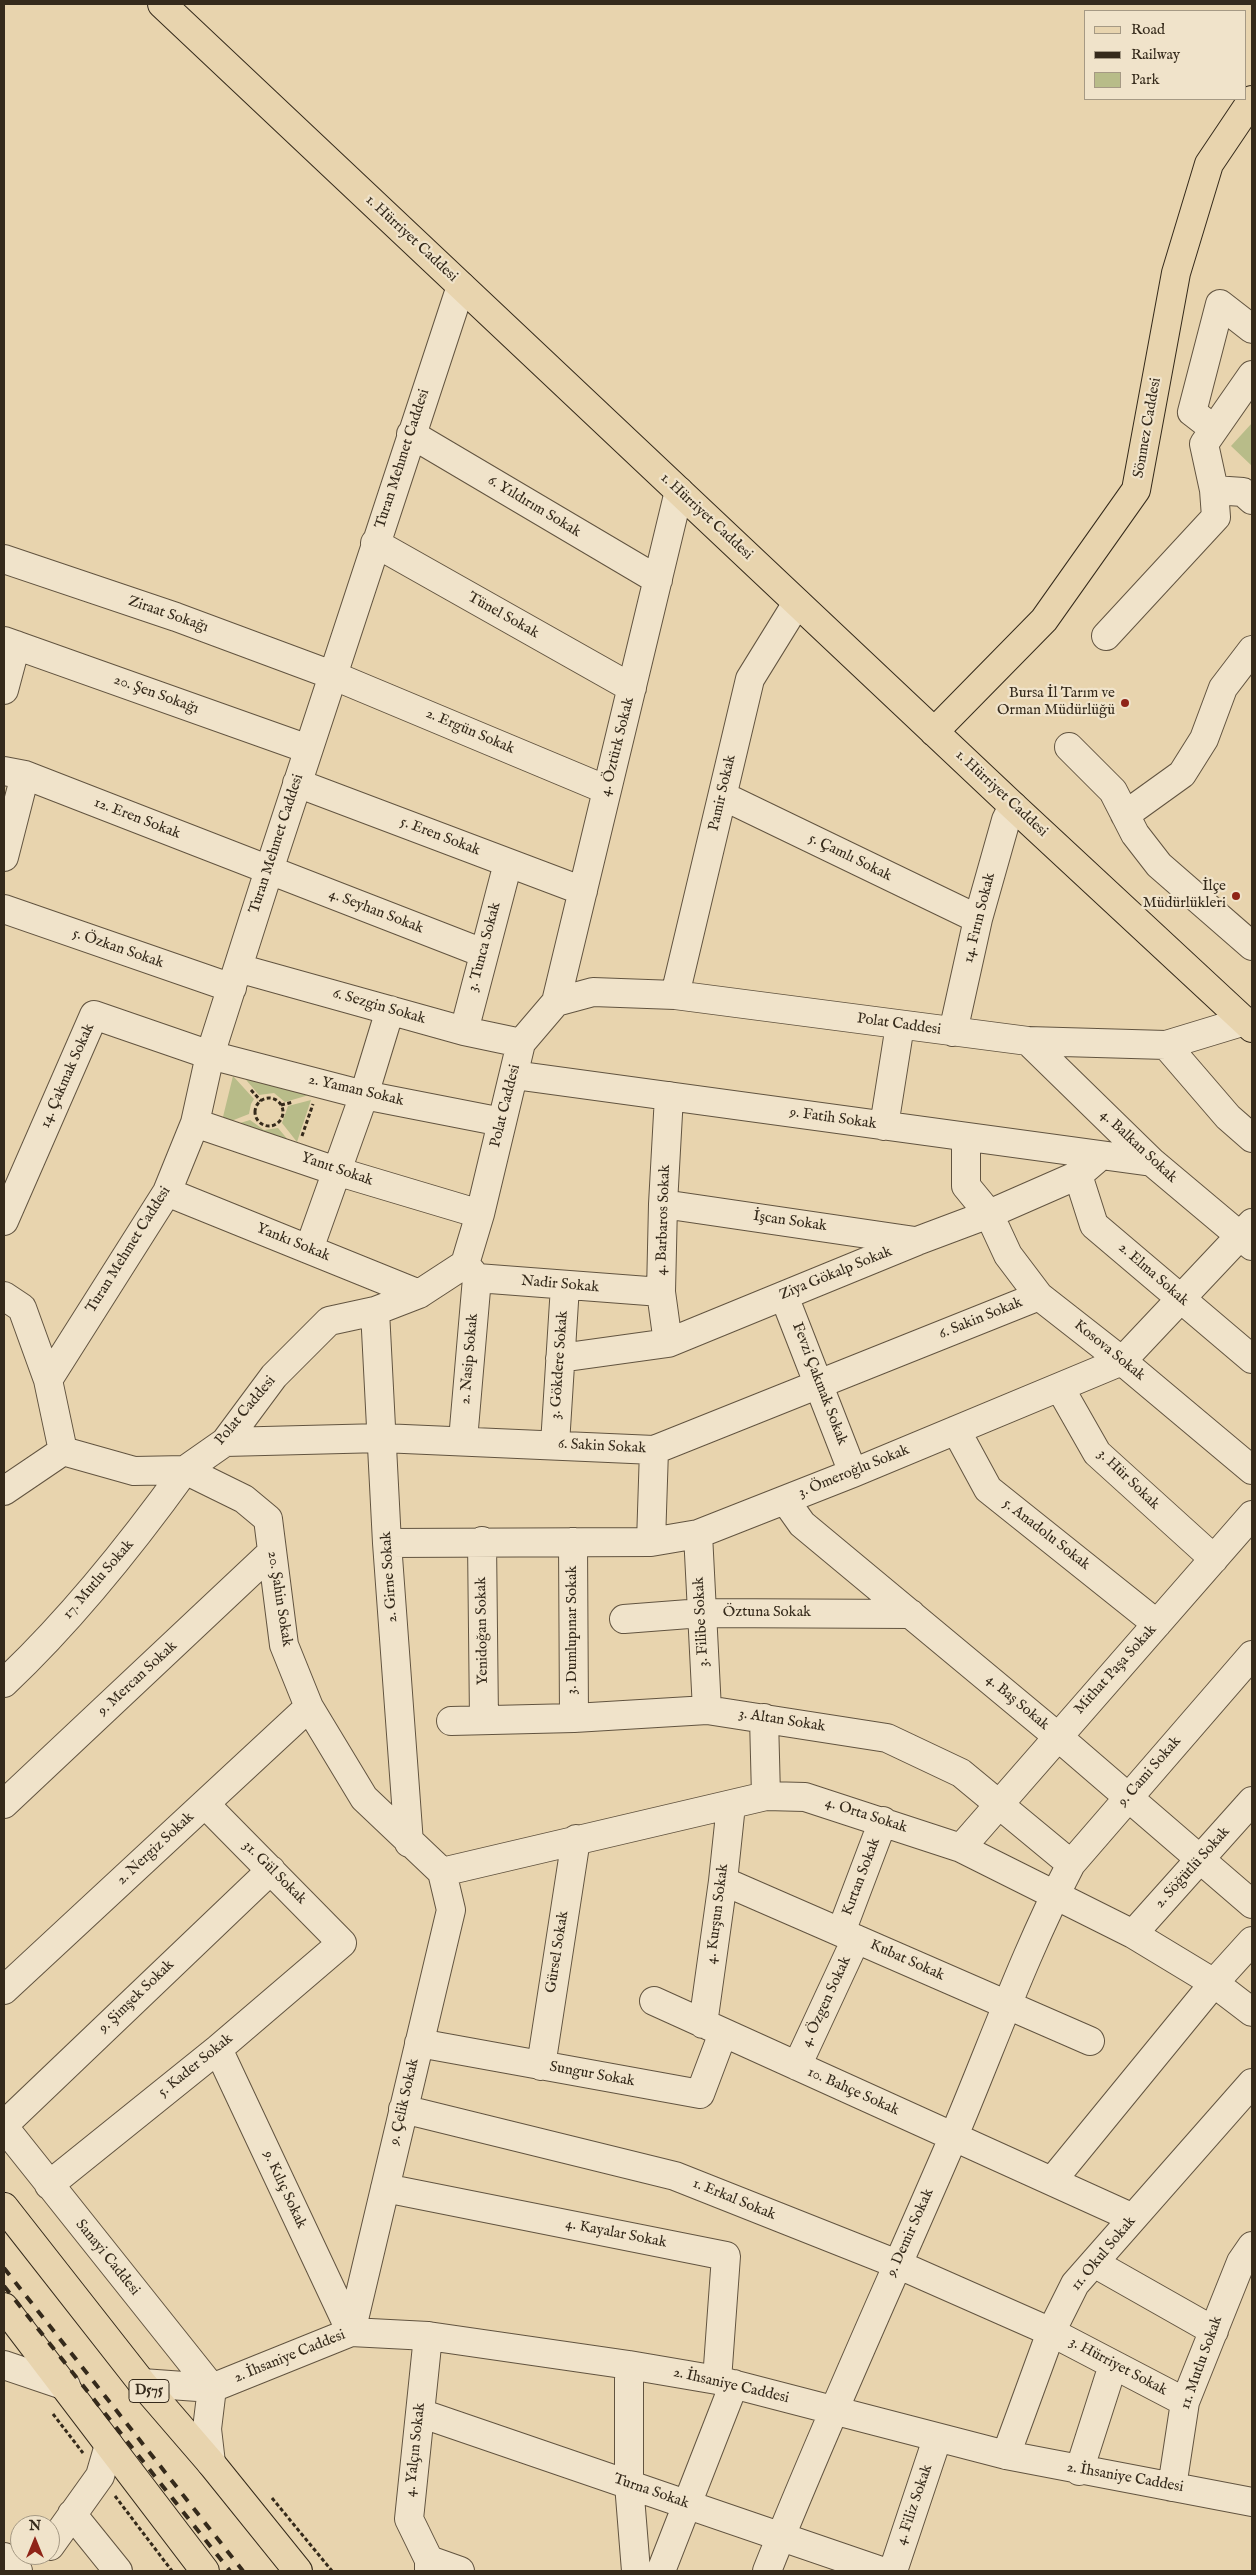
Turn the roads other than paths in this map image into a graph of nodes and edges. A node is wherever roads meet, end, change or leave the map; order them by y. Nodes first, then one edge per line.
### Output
1 (162, 4) edge
2 (1252, 100) edge
3 (461, 286) junction
4 (1252, 329) edge
5 (1252, 375) edge
6 (1214, 430) junction
7 (411, 434) junction
8 (1214, 490) junction
9 (679, 491) junction
10 (1252, 500) edge
11 (375, 543) junction
12 (4, 559) edge
13 (658, 580) junction
14 (797, 603) junction
15 (1106, 636) dead end
16 (10, 643) edge
17 (1252, 650) edge
18 (332, 675) junction
19 (632, 688) junction
20 (4, 690) edge
21 (934, 732) junction
22 (1069, 747) dead end
23 (308, 749) junction
24 (14, 773) edge
25 (296, 783) junction
26 (607, 790) junction
27 (723, 796) junction
28 (1013, 806) junction
29 (1125, 815) junction
30 (5, 846) edge
31 (508, 862) junction
32 (269, 870) junction
33 (583, 891) junction
34 (4, 909) edge
35 (978, 919) junction
36 (1248, 952) edge
37 (483, 953) junction
38 (235, 978) junction
39 (675, 995) junction
40 (556, 1002) junction
41 (390, 1010) junction
42 (1249, 1024) edge
43 (900, 1025) junction
44 (464, 1031) junction
45 (953, 1032) junction
46 (1028, 1041) junction
47 (522, 1043) junction
48 (1166, 1045) junction
49 (210, 1055) junction
50 (514, 1075) junction
51 (364, 1094) junction
52 (669, 1096) junction
53 (502, 1122) junction
54 (195, 1123) junction
55 (884, 1126) junction
56 (966, 1138) junction
57 (1252, 1138) edge
58 (1099, 1157) junction
59 (1152, 1162) junction
60 (336, 1171) junction
61 (1078, 1175) junction
62 (167, 1192) junction
63 (663, 1204) junction
64 (480, 1214) junction
65 (989, 1214) junction
66 (4, 1221) edge
67 (1248, 1235) edge
68 (917, 1241) junction
69 (309, 1249) junction
70 (471, 1271) junction
71 (565, 1286) junction
72 (661, 1292) junction
73 (419, 1294) junction
74 (4, 1296) edge
75 (784, 1296) junction
76 (1039, 1296) junction
77 (1182, 1300) junction
78 (375, 1310) junction
79 (668, 1343) junction
80 (560, 1358) junction
81 (1252, 1360) edge
82 (1122, 1361) junction
83 (48, 1380) junction
84 (818, 1384) junction
85 (1060, 1388) junction
86 (956, 1430) junction
87 (382, 1438) junction
88 (463, 1440) junction
89 (225, 1442) junction
90 (555, 1444) junction
91 (654, 1450) junction
92 (63, 1451) junction
93 (186, 1470) junction
94 (1252, 1470) edge
95 (854, 1473) junction
96 (4, 1492) edge
97 (785, 1500) junction
98 (1252, 1515) edge
99 (698, 1534) junction
100 (482, 1541) junction
101 (387, 1542) junction
102 (573, 1542) junction
103 (651, 1542) junction
104 (271, 1554) junction
105 (1214, 1559) junction
106 (702, 1613) junction
107 (910, 1614) junction
108 (624, 1619) dead end
109 (1157, 1624) junction
110 (1252, 1655) edge
111 (4, 1683) edge
112 (309, 1707) junction
113 (707, 1710) junction
114 (574, 1718) junction
115 (764, 1718) junction
116 (484, 1720) junction
117 (451, 1721) dead end
118 (1057, 1736) junction
119 (766, 1796) junction
120 (1128, 1797) junction
121 (1252, 1801) edge
122 (4, 1804) edge
123 (205, 1804) junction
124 (998, 1804) junction
125 (731, 1805) junction
126 (883, 1821) junction
127 (576, 1839) junction
128 (409, 1843) junction
129 (961, 1848) junction
130 (1200, 1859) junction
131 (1071, 1864) junction
132 (271, 1870) junction
133 (442, 1872) junction
134 (723, 1881) junction
135 (1055, 1895) junction
136 (1252, 1904) edge
137 (1133, 1934) junction
138 (848, 1936) junction
139 (1252, 1941) edge
140 (342, 1943) joint
141 (1214, 1983) junction
142 (4, 1990) edge
143 (654, 2002) dead end
144 (1007, 2005) junction
145 (1252, 2012) edge
146 (713, 2028) junction
147 (1090, 2041) dead end
148 (419, 2043) junction
149 (218, 2049) junction
150 (541, 2066) junction
151 (797, 2066) junction
152 (1252, 2083) edge
153 (403, 2109) junction
154 (4, 2126) edge
155 (953, 2137) junction
156 (1052, 2181) junction
157 (49, 2185) junction
158 (385, 2188) junction
159 (4, 2207) edge
160 (1133, 2218) junction
161 (1249, 2258) edge
162 (1094, 2263) junction
163 (896, 2264) junction
164 (4, 2307) edge
165 (1214, 2331) junction
166 (351, 2332) junction
167 (1051, 2332) junction
168 (428, 2336) junction
169 (4, 2365) edge
170 (629, 2365) junction
171 (1113, 2365) junction
172 (726, 2382) junction
173 (142, 2383) junction
174 (66, 2386) junction
175 (212, 2388) junction
176 (1185, 2402) junction
177 (835, 2410) junction
178 (420, 2413) junction
179 (937, 2438) junction
180 (109, 2445) junction
181 (1006, 2455) junction
182 (211, 2463) junction
183 (1079, 2471) junction
184 (629, 2484) junction
185 (1172, 2487) junction
186 (1252, 2502) edge
187 (688, 2504) junction
188 (72, 2514) junction
189 (60, 2531) edge
190 (781, 2536) junction
191 (4, 2557) edge
192 (429, 2565) edge
193 (18, 2571) edge
194 (118, 2571) edge
195 (205, 2571) edge
196 (298, 2571) edge
197 (460, 2571) edge
198 (636, 2571) edge
199 (661, 2571) edge
200 (767, 2571) edge
201 (881, 2571) edge
202 (893, 2571) edge

1 - 3 main road, 1. Hürriyet Caddesi
2 - 21 main road, Sönmez Caddesi
3 - 7 street, Turan Mehmet Caddesi
3 - 9 main road, 1. Hürriyet Caddesi
4 - 6 street
5 - 6 street
6 - 8 street
7 - 11 street, Turan Mehmet Caddesi
7 - 13 street, 6. Yıldırım Sokak
8 - 10 street
8 - 15 street
9 - 13 street, 4. Öztürk Sokak
9 - 14 main road, 1. Hürriyet Caddesi
11 - 18 street, Turan Mehmet Caddesi
11 - 19 street, Tünel Sokak
12 - 18 street, Ziraat Sokağı
13 - 19 street, 4. Öztürk Sokak
14 - 21 main road, 1. Hürriyet Caddesi
14 - 27 street, Pamir Sokak
16 - 20 street
16 - 23 street, 20. Şen Sokağı
17 - 29 street
18 - 23 street, Turan Mehmet Caddesi
18 - 26 street, 2. Ergün Sokak
19 - 26 street, 4. Öztürk Sokak
21 - 28 main road, 1. Hürriyet Caddesi
22 - 29 street
23 - 25 street, Turan Mehmet Caddesi
24 - 30 street
24 - 32 street, 12. Eren Sokak
25 - 31 street, 5. Eren Sokak
25 - 32 street, Turan Mehmet Caddesi
26 - 33 street, 4. Öztürk Sokak
27 - 35 street, 5. Çamlı Sokak
27 - 39 street, Pamir Sokak
28 - 35 street, 14. Fırın Sokak
28 - 42 main road, 1. Hürriyet Caddesi
29 - 36 street
31 - 33 street, 5. Eren Sokak
31 - 37 street, 3. Tunca Sokak
32 - 37 street, 4. Seyhan Sokak
32 - 38 street, Turan Mehmet Caddesi
33 - 40 street, 4. Öztürk Sokak
34 - 38 street, 5. Özkan Sokak
35 - 45 street, 14. Fırın Sokak
37 - 44 street, 3. Tunca Sokak
38 - 41 street, 6. Sezgin Sokak
38 - 49 street, Turan Mehmet Caddesi
39 - 40 street, Polat Caddesi
39 - 43 street, Polat Caddesi
40 - 47 street, Polat Caddesi
41 - 44 street, 6. Sezgin Sokak
41 - 51 street
42 - 48 street, Polat Caddesi
43 - 45 street, Polat Caddesi
43 - 55 street
44 - 47 street, 6. Sezgin Sokak
45 - 46 street, Polat Caddesi
46 - 48 street, Polat Caddesi
46 - 59 street, 4. Balkan Sokak
47 - 50 street, Polat Caddesi
48 - 57 street
49 - 51 street, 2. Yaman Sokak
49 - 54 street, Turan Mehmet Caddesi
49 - 66 street, 14. Çakmak Sokak
50 - 52 street, 9. Fatih Sokak
50 - 53 street, Polat Caddesi
51 - 53 street, 2. Yaman Sokak
51 - 60 street
52 - 55 street, 9. Fatih Sokak
52 - 63 street, 4. Barbaros Sokak
53 - 64 street, Polat Caddesi
54 - 60 street, Yanıt Sokak
54 - 62 street, Turan Mehmet Caddesi
55 - 56 street, 9. Fatih Sokak
56 - 58 street, 9. Fatih Sokak
56 - 65 street, Kosova Sokak
58 - 59 street, 9. Fatih Sokak
58 - 61 street, Ziya Gökalp Sokak
59 - 67 street, 4. Balkan Sokak
60 - 64 street, Yanıt Sokak
60 - 69 street
61 - 65 street, Ziya Gökalp Sokak
61 - 77 street, 2. Elma Sokak
62 - 69 street, Yankı Sokak
62 - 83 street, Turan Mehmet Caddesi
63 - 68 street, İşcan Sokak
63 - 72 street, 4. Barbaros Sokak
64 - 70 street, Polat Caddesi
65 - 68 street, Ziya Gökalp Sokak
65 - 76 street, Kosova Sokak
67 - 77 street, 3. Ömeroğlu Sokak
68 - 75 street, Ziya Gökalp Sokak
69 - 73 street, Yankı Sokak
70 - 71 street, Nadir Sokak
70 - 73 street, Polat Caddesi
70 - 88 street, 2. Nasip Sokak
71 - 72 street, Nadir Sokak
71 - 80 street, 3. Gökdere Sokak
72 - 79 street, 4. Barbaros Sokak
73 - 78 street, Polat Caddesi
74 - 83 street
75 - 79 street, Ziya Gökalp Sokak
75 - 84 street, Fevzi Çakmak Sokak
76 - 82 street, Kosova Sokak
76 - 84 street, 6. Sakin Sokak
77 - 81 street, 2. Elma Sokak
77 - 82 street, 3. Ömeroğlu Sokak
78 - 87 street, 2. Girne Sokak
78 - 89 street, Polat Caddesi
79 - 80 street, Ziya Gökalp Sokak
80 - 90 street, 3. Gökdere Sokak
82 - 85 street, 3. Ömeroğlu Sokak
82 - 94 street, Kosova Sokak
83 - 92 street
84 - 91 street, 6. Sakin Sokak
84 - 95 street, Fevzi Çakmak Sokak
85 - 86 street, 3. Ömeroğlu Sokak
85 - 105 street, 3. Hür Sokak
86 - 95 street, 3. Ömeroğlu Sokak
86 - 109 street, 5. Anadolu Sokak
87 - 88 street, 6. Sakin Sokak
87 - 89 street, 6. Sakin Sokak
87 - 101 street, 2. Girne Sokak
88 - 90 street, 6. Sakin Sokak
89 - 93 street, Polat Caddesi
90 - 91 street, 6. Sakin Sokak
91 - 103 street
92 - 93 street
92 - 96 street
93 - 104 street, 20. Şahin Sokak
93 - 111 street, 17. Mutlu Sokak
95 - 97 street, 3. Ömeroğlu Sokak
97 - 99 street, 3. Ömeroğlu Sokak
97 - 107 street, 4. Baş Sokak
98 - 105 street, Mithat Paşa Sokak
99 - 103 street, 3. Ömeroğlu Sokak
99 - 106 street, 3. Filibe Sokak
100 - 101 street, 3. Ömeroğlu Sokak
100 - 102 street, 3. Ömeroğlu Sokak
100 - 116 street, Yenidoğan Sokak
101 - 128 street, 2. Girne Sokak
102 - 103 street, 3. Ömeroğlu Sokak
102 - 114 street, 3. Dumlupınar Sokak
104 - 112 street, 20. Şahin Sokak
104 - 122 street, 9. Mercan Sokak
105 - 109 street, Mithat Paşa Sokak
106 - 107 street, Öztuna Sokak
106 - 108 street, Öztuna Sokak
106 - 113 street, 3. Filibe Sokak
107 - 118 street, 4. Baş Sokak
109 - 118 street, Mithat Paşa Sokak
110 - 120 street, 9. Cami Sokak
112 - 123 street, 2. Nergiz Sokak
112 - 128 street, 20. Şahin Sokak
113 - 114 street, 3. Altan Sokak
113 - 115 street, 3. Altan Sokak
114 - 116 street, 3. Altan Sokak
115 - 119 street
115 - 124 street, 3. Altan Sokak
116 - 117 street, 3. Altan Sokak
118 - 120 street, 4. Baş Sokak
118 - 124 street, Mithat Paşa Sokak
119 - 125 street, 4. Orta Sokak
119 - 126 street, 4. Orta Sokak
120 - 130 street, 4. Baş Sokak
120 - 131 street, 9. Cami Sokak
121 - 130 street, 2. Söğütlü Sokak
123 - 132 street, 31. Gül Sokak
123 - 142 street, 2. Nergiz Sokak
124 - 129 street, Mithat Paşa Sokak
124 - 131 street, 3. Altan Sokak
125 - 127 street, 4. Orta Sokak
125 - 134 street, 4. Kurşun Sokak
126 - 129 street, 4. Orta Sokak
126 - 138 street, Kırtan Sokak
127 - 133 street, 4. Orta Sokak
127 - 150 street, Gürsel Sokak
128 - 133 street, 20. Şahin Sokak
129 - 135 street, 4. Orta Sokak
130 - 136 street, 4. Baş Sokak
130 - 137 street, 2. Söğütlü Sokak
131 - 135 street, 9. Cami Sokak
132 - 140 street, 31. Gül Sokak
132 - 154 street, 9. Şimşek Sokak
133 - 148 street, 9. Çelik Sokak
134 - 138 street, Kubat Sokak
134 - 146 street, 4. Kurşun Sokak
135 - 137 street, 4. Orta Sokak
135 - 144 street, 9. Demir Sokak
137 - 141 street, 4. Orta Sokak
138 - 144 street, Kubat Sokak
138 - 151 street, 4. Özgen Sokak
139 - 141 street
140 - 149 street, 5. Kader Sokak
141 - 145 street, 4. Orta Sokak
141 - 156 street
143 - 146 street, 10. Bahçe Sokak
144 - 147 street, Kubat Sokak
144 - 155 street, 9. Demir Sokak
146 - 150 street, Sungur Sokak
146 - 151 street, 10. Bahçe Sokak
148 - 150 street, Sungur Sokak
148 - 153 street, 9. Çelik Sokak
149 - 157 street, 5. Kader Sokak
149 - 166 street, 9. Kılıç Sokak
151 - 155 street, 10. Bahçe Sokak
152 - 160 street, 11. Okul Sokak
153 - 158 street, 9. Çelik Sokak
153 - 163 street, 1. Erkal Sokak
154 - 157 street, Sanayi Caddesi
155 - 156 street, 10. Bahçe Sokak
155 - 163 street, 9. Demir Sokak
156 - 160 street, 10. Bahçe Sokak
157 - 175 street, Sanayi Caddesi
158 - 166 street, 9. Çelik Sokak
158 - 172 street, 4. Kayalar Sokak
159 - 173 main road, D575
160 - 162 street, 11. Okul Sokak
161 - 165 street, 11. Mutlu Sokak
162 - 165 street
162 - 167 street, 11. Okul Sokak
163 - 167 street, 1. Erkal Sokak
163 - 177 street, 9. Demir Sokak
164 - 174 main road
165 - 176 street, 11. Mutlu Sokak
166 - 168 street, 2. İhsaniye Caddesi
166 - 175 street, 2. İhsaniye Caddesi
167 - 171 street, 3. Hürriyet Sokak
167 - 181 street, 11. Okul Sokak
168 - 170 street, 2. İhsaniye Caddesi
168 - 178 street, 4. Yalçın Sokak
169 - 174 street
170 - 172 street, 2. İhsaniye Caddesi
170 - 184 street
171 - 176 street, 3. Hürriyet Sokak
171 - 183 street
172 - 177 street, 2. İhsaniye Caddesi
172 - 187 street
173 - 175 street
173 - 182 main road, D575
174 - 180 main road
175 - 182 street
176 - 185 street, 11. Mutlu Sokak
177 - 179 street, 2. İhsaniye Caddesi
177 - 190 street, 9. Demir Sokak
178 - 184 street, Turna Sokak
178 - 192 street, 4. Yalçın Sokak
179 - 181 street, 2. İhsaniye Caddesi
179 - 202 street, 4. Filiz Sokak
180 - 188 street
180 - 195 main road
181 - 183 street, 2. İhsaniye Caddesi
182 - 196 main road, D575
183 - 185 street, 2. İhsaniye Caddesi
184 - 187 street, Turna Sokak
184 - 198 street
185 - 186 street, 2. İhsaniye Caddesi
187 - 190 street, Turna Sokak
187 - 199 street
188 - 189 street
188 - 194 street
190 - 200 street, 9. Demir Sokak
190 - 201 street, Turna Sokak
191 - 193 street
192 - 197 street, 4. Yalçın Sokak

